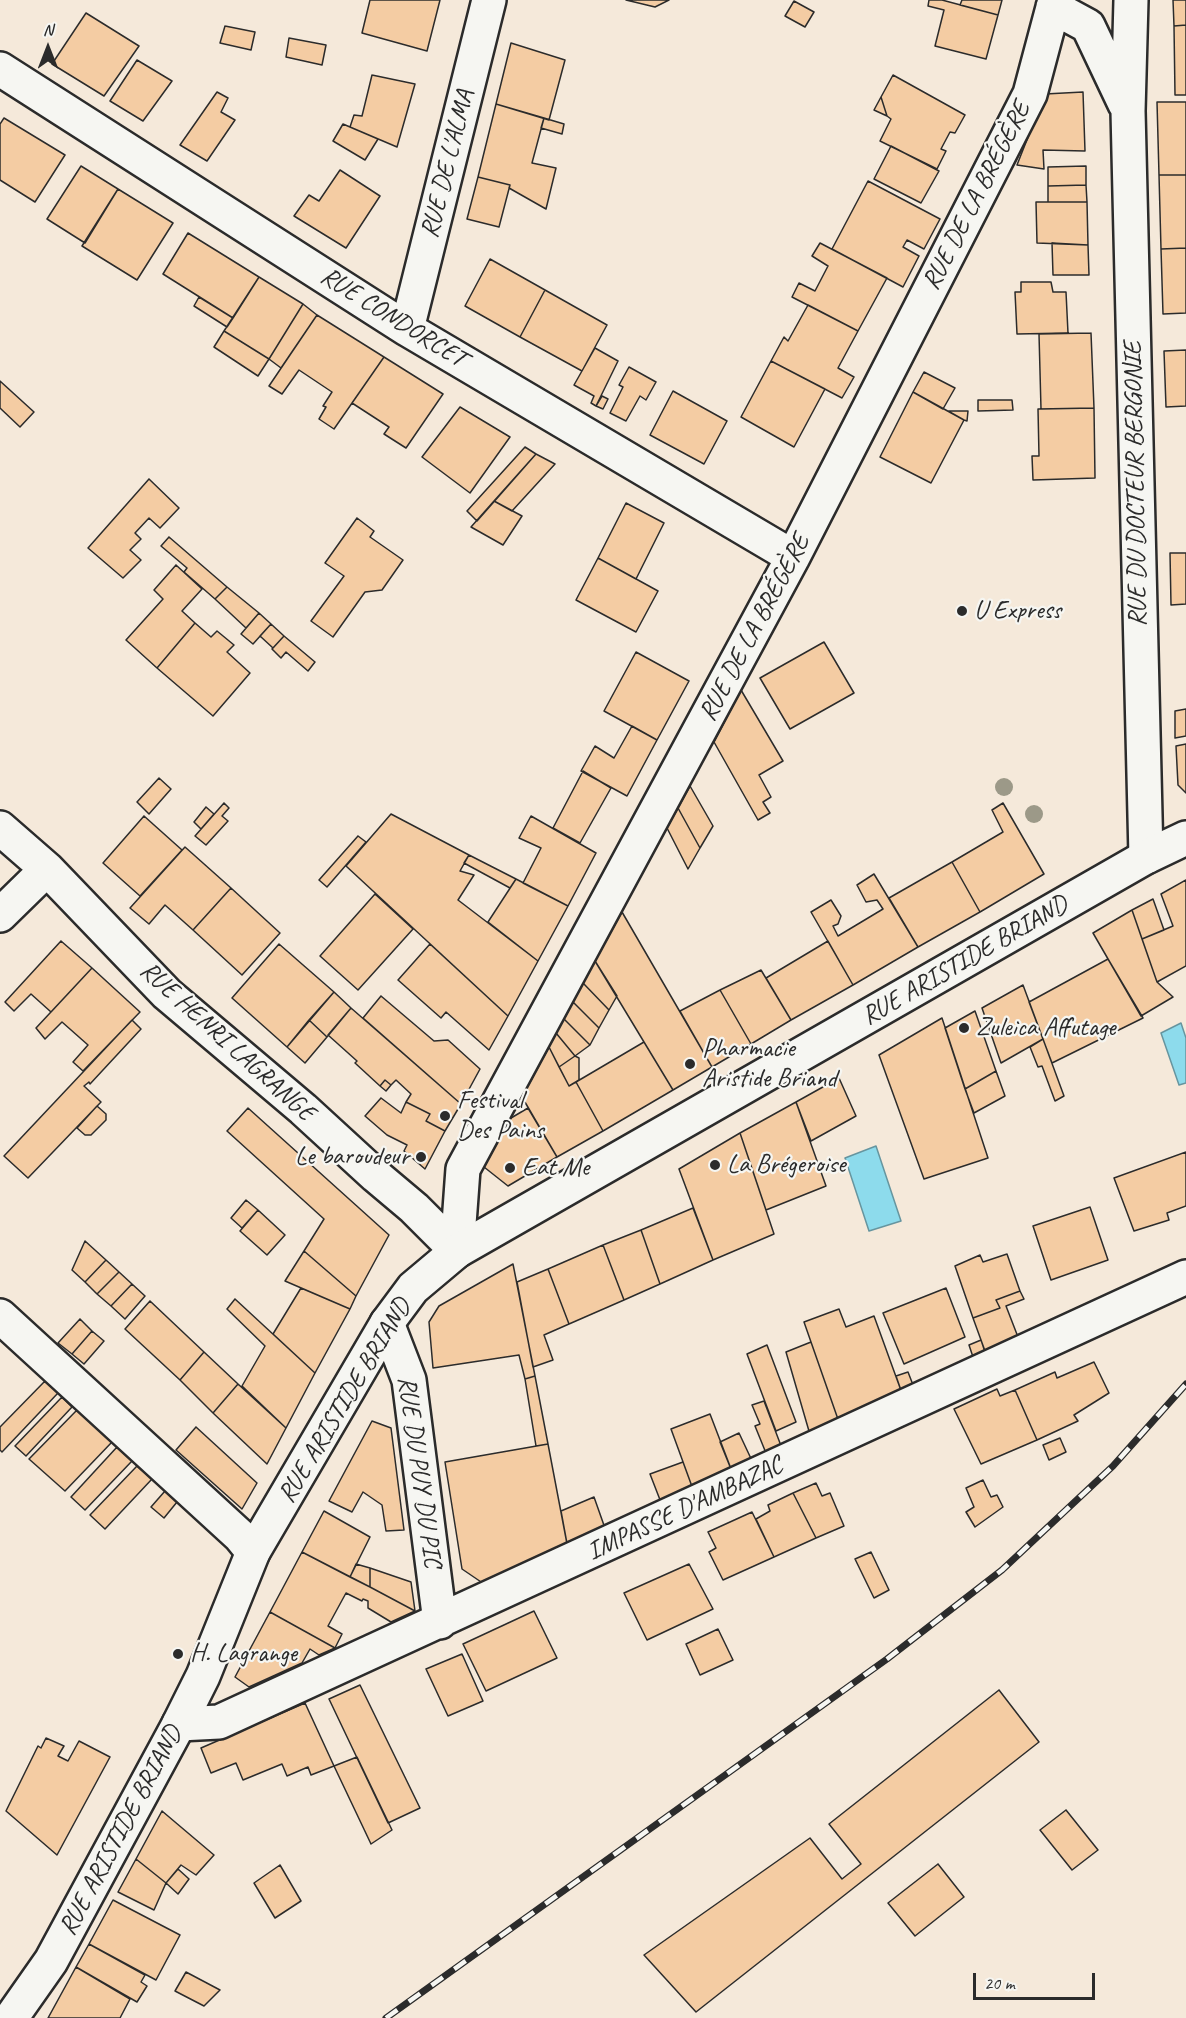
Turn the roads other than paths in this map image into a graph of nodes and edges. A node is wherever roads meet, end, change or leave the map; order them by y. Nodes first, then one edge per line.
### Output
1 (489, 0) edge
2 (1131, 0) edge
3 (1054, 3) edge
4 (0, 69) edge
5 (1128, 111) junction
6 (407, 329) junction
7 (793, 557) junction
8 (0, 828) edge
9 (1186, 837) edge
10 (1146, 857) junction
11 (47, 869) junction
12 (0, 915) edge
13 (458, 1251) junction
14 (1186, 1277) edge
15 (0, 1316) edge
16 (387, 1323) junction
17 (253, 1552) junction
18 (440, 1622) junction
19 (179, 1724) junction
20 (11, 2018) edge

1 - 6 street, RUE DE L'ALMA
2 - 5 street, RUE DU DOCTEUR BERGONIE
3 - 5 street, RUE DU DOCTEUR BERGONIE
3 - 7 street, RUE DE LA BRÉGÈRE
4 - 6 street, RUE CONDORCET
5 - 10 street, RUE DU DOCTEUR BERGONIE
6 - 7 street, RUE CONDORCET
7 - 13 street, RUE DE LA BRÉGÈRE
8 - 11 street, RUE HENRI LAGRANGE
9 - 10 street, RUE ARISTIDE BRIAND
10 - 13 street, RUE ARISTIDE BRIAND
11 - 12 street
11 - 13 street, RUE HENRI LAGRANGE
13 - 16 street, RUE ARISTIDE BRIAND
14 - 18 street, IMPASSE D'AMBAZAC
15 - 17 street
16 - 17 street, RUE ARISTIDE BRIAND
16 - 18 street, RUE DU PUY DU PIC
17 - 19 street, RUE ARISTIDE BRIAND
18 - 19 street, IMPASSE D'AMBAZAC
19 - 20 street, RUE ARISTIDE BRIAND

